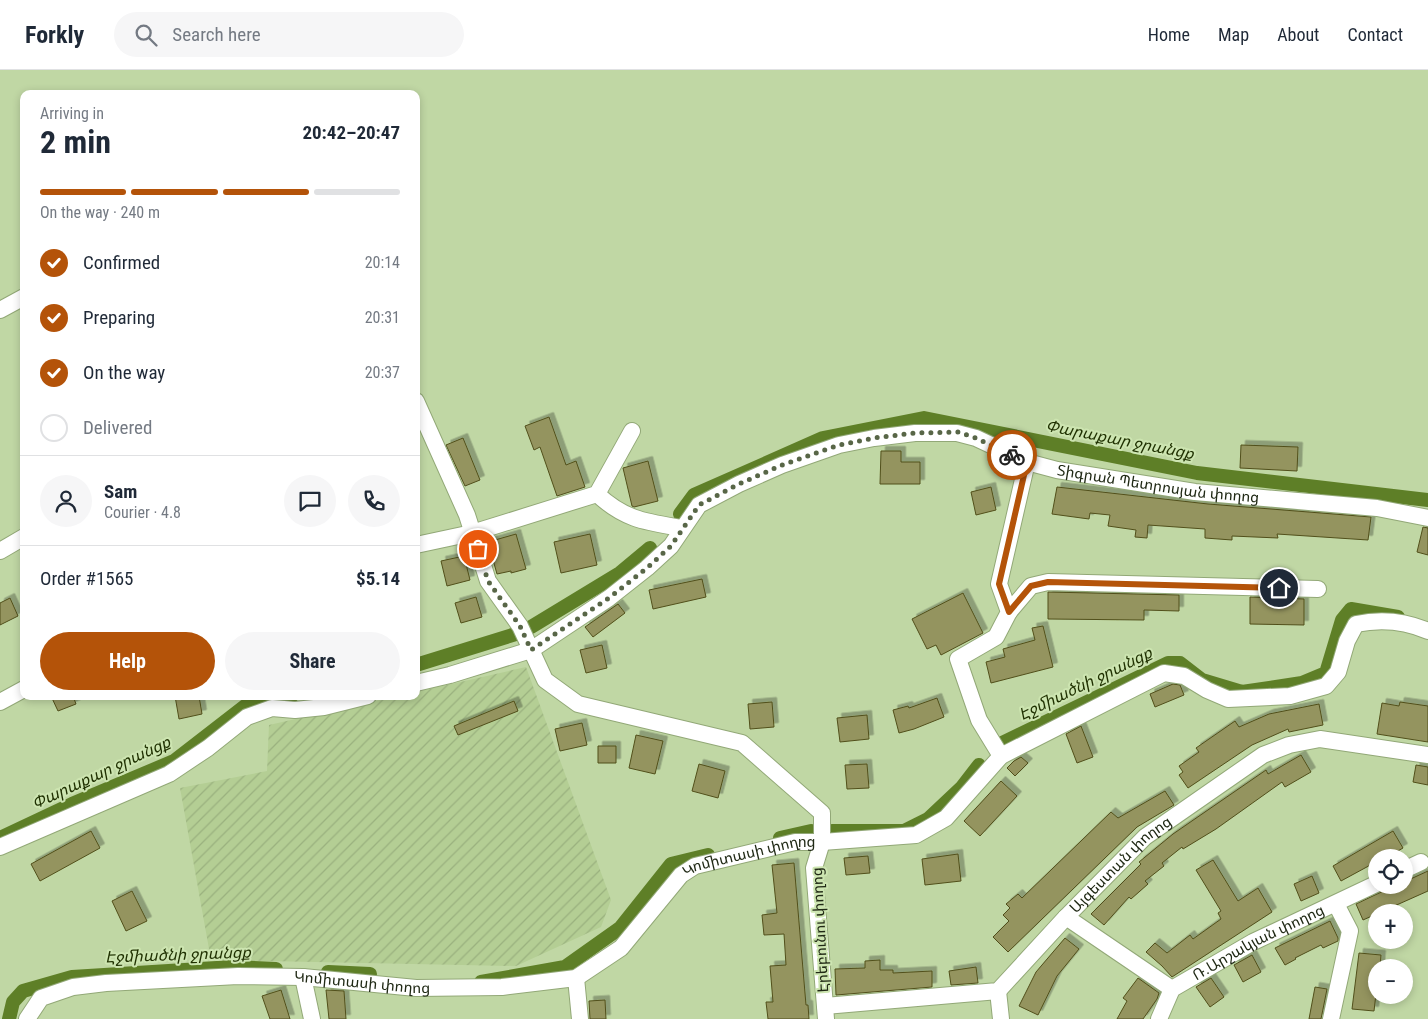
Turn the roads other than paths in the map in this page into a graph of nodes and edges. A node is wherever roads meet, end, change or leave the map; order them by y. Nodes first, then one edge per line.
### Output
1 (20, 299) edge
2 (0, 310) edge
3 (420, 418) edge
4 (632, 431) dead end
5 (1027, 462) junction
6 (597, 494) junction
7 (1428, 518) edge
8 (682, 528) junction
9 (472, 533) junction
10 (20, 539) edge
11 (420, 544) edge
12 (0, 551) edge
13 (1318, 589) dead end
14 (1009, 612) junction
15 (1428, 631) edge
16 (531, 650) junction
17 (420, 682) edge
18 (20, 691) edge
19 (352, 700) edge
20 (0, 702) edge
21 (1428, 755) edge
22 (1001, 756) junction
23 (822, 842) junction
24 (0, 847) edge
25 (1421, 862) dead end
26 (1413, 866) edge
27 (1368, 888) edge
28 (1336, 904) junction
29 (1066, 917) junction
30 (303, 977) junction
31 (576, 978) junction
32 (1172, 989) junction
33 (998, 991) junction
34 (826, 1013) edge
35 (28, 1019) edge
36 (312, 1019) edge
37 (580, 1019) edge
38 (1001, 1019) edge
39 (1159, 1019) edge
40 (1331, 1019) edge

1 - 2 street
3 - 9 street
4 - 6 street
5 - 7 street, Տիգրան Պետրոսյան փողոց
5 - 8 street, Տիգրան Պետրոսյան փողոց
5 - 14 street
6 - 8 street
6 - 9 street
8 - 16 street, Տիգրան Պետրոսյան փողոց
9 - 11 street
9 - 16 street
10 - 12 street
13 - 14 street
14 - 22 street
15 - 22 street, Կոմիտասի փողոց
16 - 17 street, Տիգրան Պետրոսյան փողոց
16 - 23 street
18 - 20 street
19 - 24 street
21 - 29 street, Այգեստան փողոց
22 - 23 street, Կոմիտասի փողոց
23 - 31 street, Կոմիտասի փողոց
23 - 34 street, Էրեբունու փողոց
25 - 26 street
27 - 28 street, Ռ.Արշակյան փողոց
28 - 32 street, Ռ.Արշակյան փողոց
28 - 40 street
29 - 32 street
29 - 33 street, Այգեստան փողոց
30 - 31 street, Կոմիտասի փողոց
30 - 35 street, Կոմիտասի փողոց
30 - 36 street
31 - 37 street
32 - 39 street
33 - 34 street
33 - 38 street

